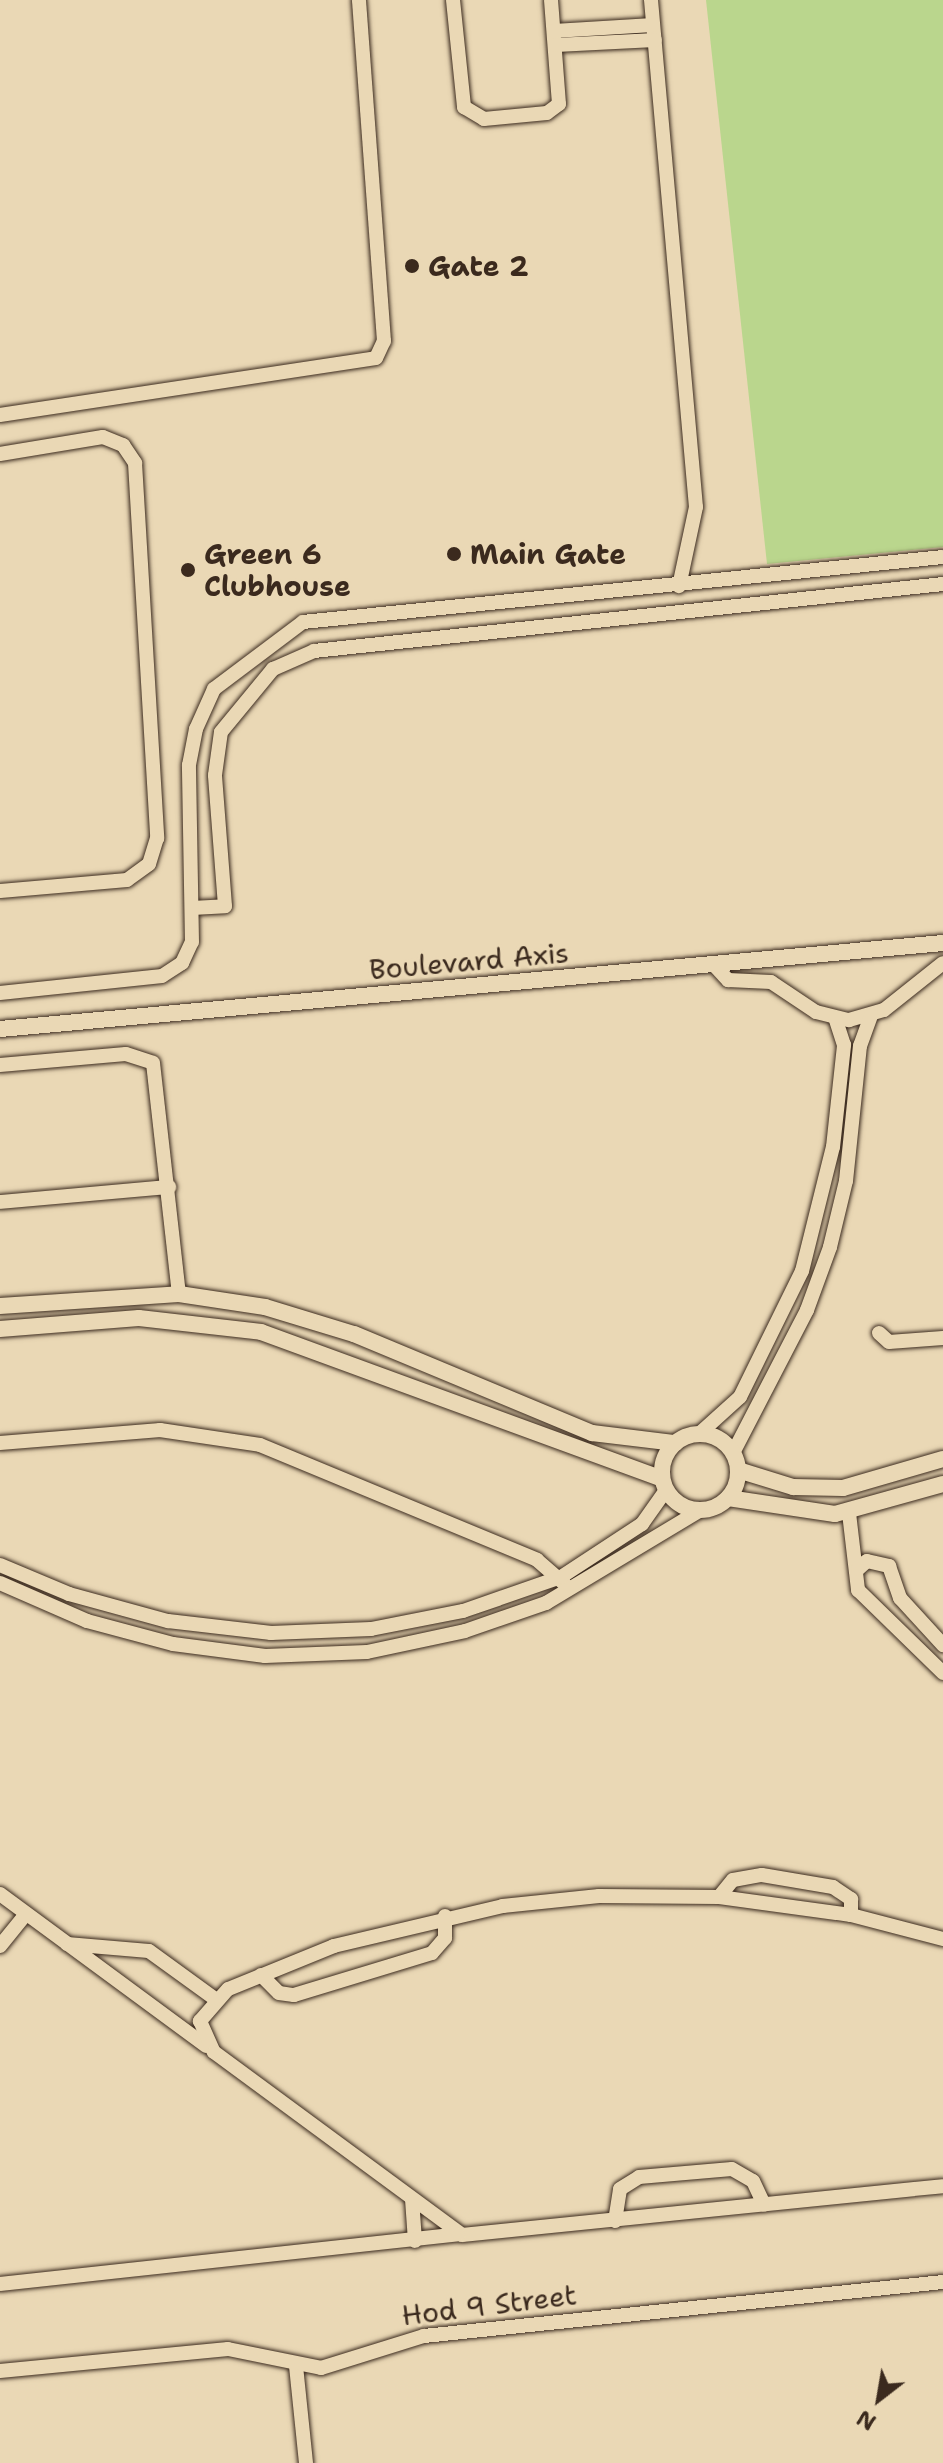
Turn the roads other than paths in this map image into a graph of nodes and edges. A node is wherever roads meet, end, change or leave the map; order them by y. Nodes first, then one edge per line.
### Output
1 (359, 0) edge
2 (453, 0) edge
3 (551, 0) edge
4 (651, 0) edge
5 (654, 32) junction
6 (555, 38) junction
7 (0, 415) edge
8 (0, 454) edge
9 (943, 557) edge
10 (943, 584) edge
11 (679, 586) junction
12 (0, 891) edge
13 (192, 908) junction
14 (943, 943) edge
15 (943, 963) edge
16 (714, 965) junction
17 (0, 993) edge
18 (871, 1016) junction
19 (835, 1018) junction
20 (0, 1029) edge
21 (0, 1065) edge
22 (169, 1187) junction
23 (0, 1202) edge
24 (179, 1294) junction
25 (0, 1306) edge
26 (0, 1329) edge
27 (879, 1333) dead end
28 (943, 1338) edge
29 (699, 1434) junction
30 (0, 1443) edge
31 (675, 1443) junction
32 (733, 1453) junction
33 (943, 1459) edge
34 (738, 1470) junction
35 (664, 1484) junction
36 (943, 1484) edge
37 (728, 1498) junction
38 (701, 1510) junction
39 (849, 1513) junction
40 (0, 1565) edge
41 (858, 1569) junction
42 (561, 1577) junction
43 (0, 1583) edge
44 (893, 1587) junction
45 (570, 1591) junction
46 (874, 1599) junction
47 (943, 1645) edge
48 (942, 1670) edge
49 (0, 1894) edge
50 (719, 1897) junction
51 (26, 1914) junction
52 (851, 1915) junction
53 (445, 1916) junction
54 (943, 1939) edge
55 (67, 1944) junction
56 (0, 1946) edge
57 (261, 1975) junction
58 (215, 1999) junction
59 (210, 2048) junction
60 (943, 2186) edge
61 (412, 2199) junction
62 (764, 2205) junction
63 (615, 2221) junction
64 (458, 2234) junction
65 (415, 2241) junction
66 (943, 2282) edge
67 (0, 2284) edge
68 (296, 2366) junction
69 (0, 2371) edge
70 (306, 2463) edge

1 - 7 street
2 - 6 street
3 - 6 street
4 - 5 street
5 - 6 street
5 - 11 street
8 - 12 street
9 - 11 street
10 - 13 street
11 - 13 street
13 - 17 street
14 - 16 street, Boulevard Axis
15 - 18 street
16 - 19 street
16 - 20 street, Boulevard Axis
18 - 19 street
18 - 32 street
19 - 29 street
21 - 22 street
22 - 23 street
22 - 24 street
24 - 25 street
24 - 31 street
26 - 35 street
27 - 28 street
29 - 31 street
29 - 32 street
30 - 42 street
31 - 35 street
32 - 34 street
33 - 34 street
34 - 37 street
35 - 38 street
35 - 42 street
36 - 39 street
37 - 38 street
37 - 39 street
38 - 45 street
39 - 41 street
40 - 42 street
41 - 44 street
41 - 46 street
42 - 45 street
43 - 45 street
44 - 46 street
44 - 47 street
46 - 48 street
49 - 51 street
50 - 52 street
50 - 52 street
50 - 53 street
51 - 55 street
51 - 56 street
52 - 54 street
53 - 57 street
53 - 57 street
55 - 58 street
55 - 59 street
57 - 58 street
58 - 59 street
59 - 61 street
60 - 62 street
61 - 64 street
61 - 65 street
62 - 63 street
62 - 63 street
63 - 64 street
64 - 65 street
65 - 67 street
66 - 68 street, Hod 9 Street
68 - 69 street, Hod 9 Street
68 - 70 street

